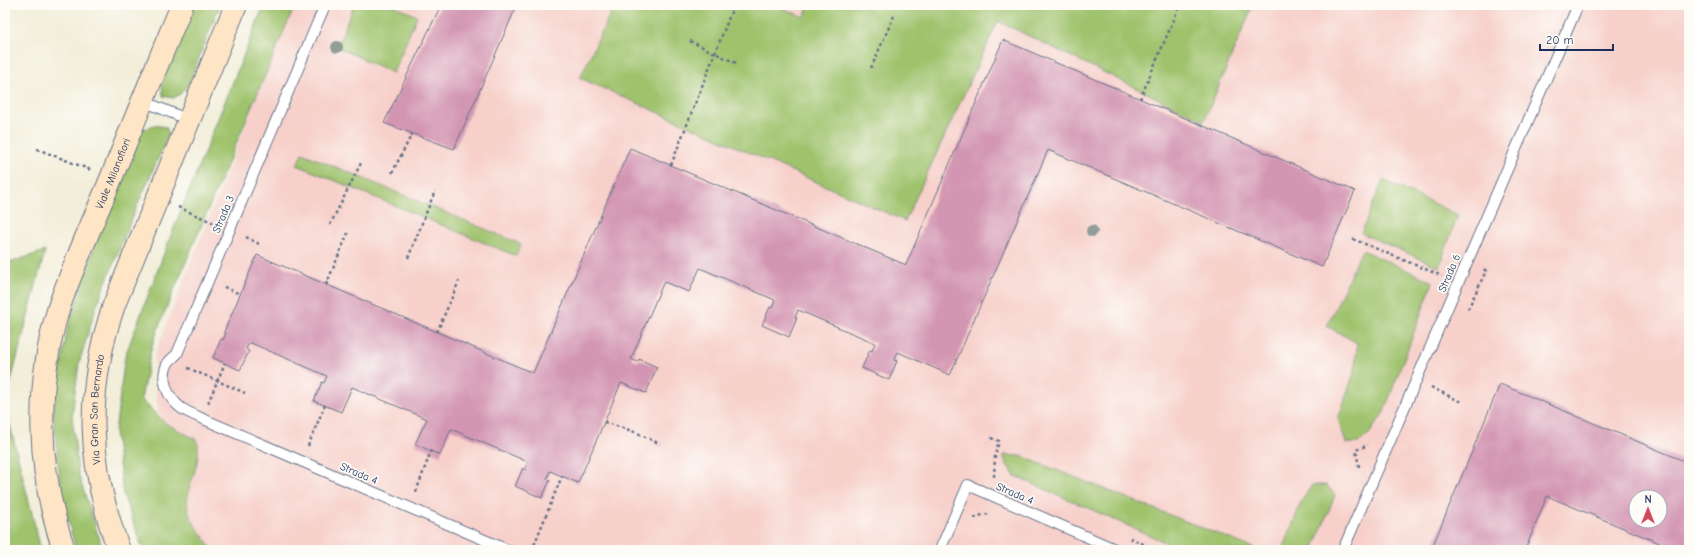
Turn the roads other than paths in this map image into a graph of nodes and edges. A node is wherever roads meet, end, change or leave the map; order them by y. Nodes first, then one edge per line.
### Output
1 (182, 5) edge
2 (236, 5) edge
3 (325, 5) edge
4 (1578, 5) edge
5 (143, 101) junction
6 (189, 120) junction
7 (201, 418) joint
8 (64, 550) edge
9 (119, 550) edge
10 (508, 550) edge
11 (940, 550) edge
12 (1117, 550) edge
13 (1343, 550) edge

1 - 5 main road, Viale Milanofiori
2 - 6 main road
3 - 7 lane, Strada 3
4 - 13 lane, Strada 6
5 - 6 lane
5 - 8 main road, Viale Milanofiori
6 - 9 main road, Via Gran San Bernardo
7 - 10 lane, Strada 4
11 - 12 lane, Strada 4

